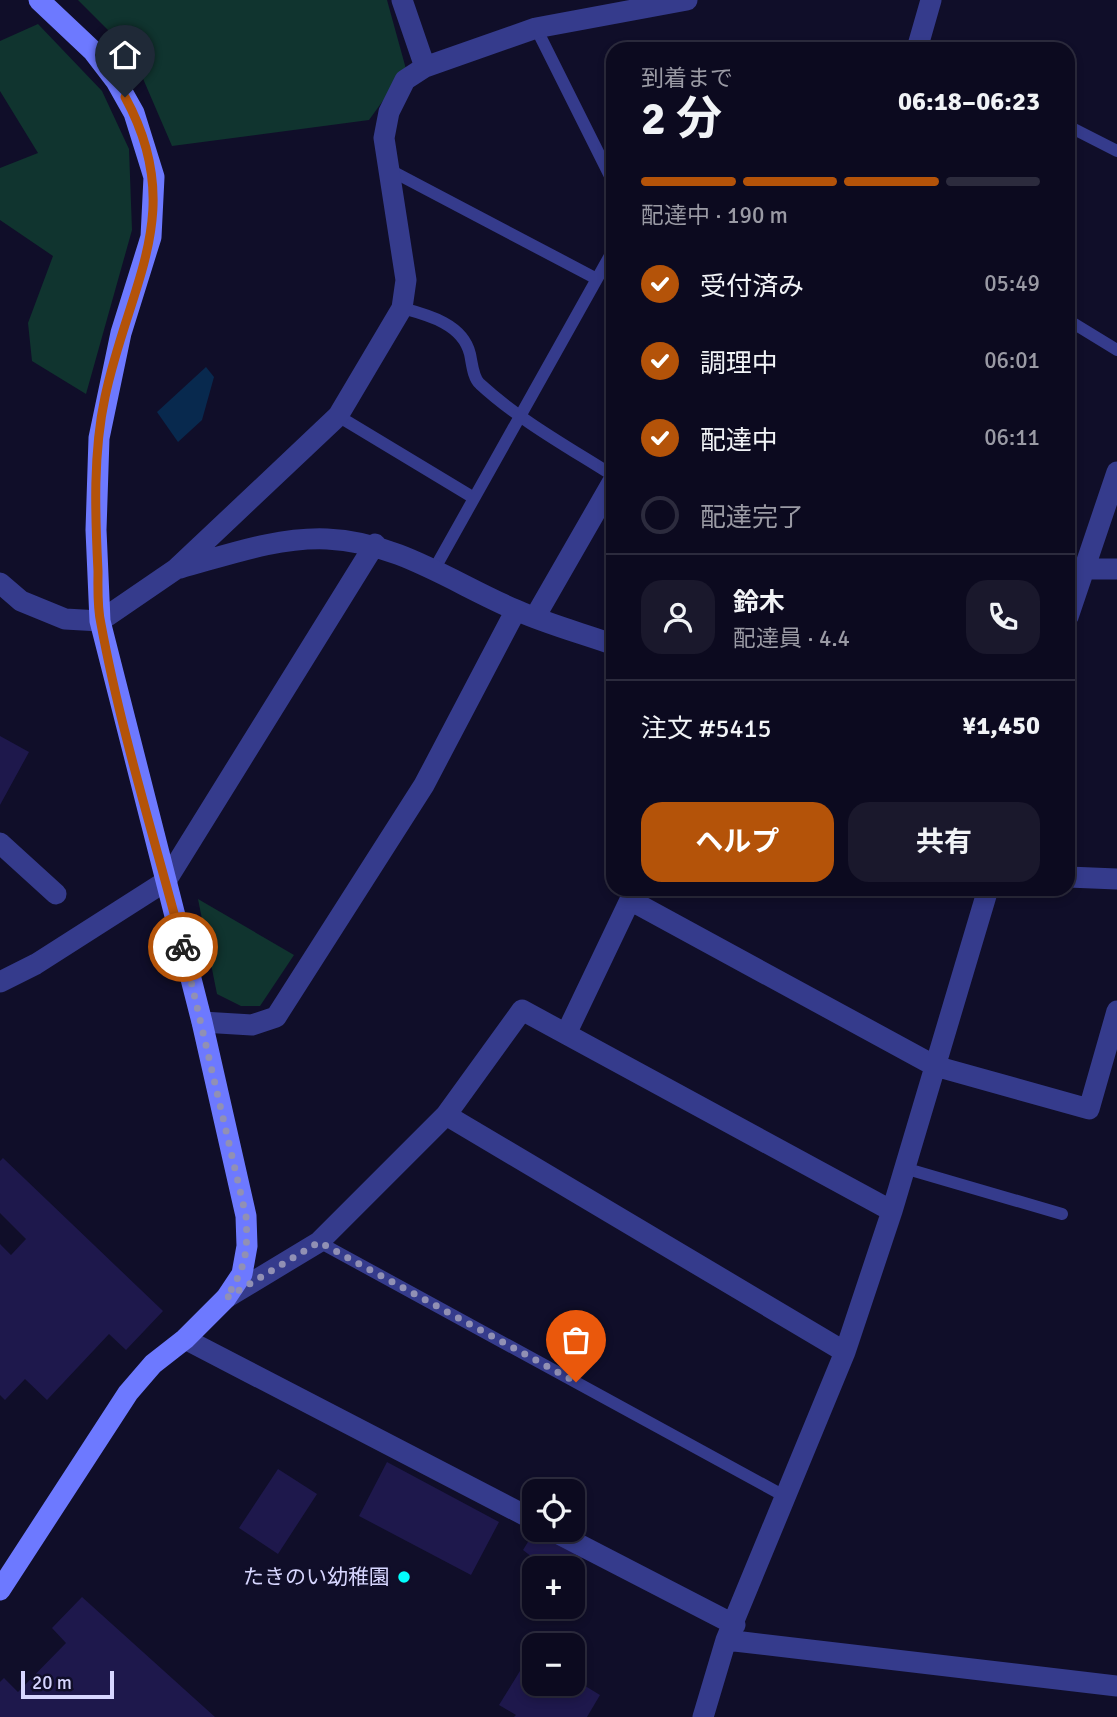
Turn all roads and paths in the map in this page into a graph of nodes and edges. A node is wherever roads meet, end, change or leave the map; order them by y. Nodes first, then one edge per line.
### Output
1 (39, 0) edge
2 (402, 0) edge
3 (678, 0) edge
4 (931, 0) edge
5 (536, 28) junction
6 (919, 42) edge
7 (425, 67) junction
8 (1075, 130) edge
9 (1117, 151) edge
10 (606, 168) edge
11 (388, 169) junction
12 (606, 261) edge
13 (595, 278) junction
14 (402, 308) junction
15 (1075, 324) edge
16 (1117, 350) edge
17 (338, 416) junction
18 (520, 416) junction
19 (606, 471) edge
20 (1117, 472) edge
21 (606, 492) edge
22 (474, 498) junction
23 (374, 544) junction
24 (435, 568) junction
25 (176, 569) junction
26 (1076, 569) edge
27 (1117, 569) edge
28 (0, 583) edge
29 (525, 613) junction
30 (100, 621) junction
31 (606, 642) edge
32 (0, 843) edge
33 (1075, 877) edge
34 (1117, 879) edge
35 (166, 881) junction
36 (56, 894) dead end
37 (986, 896) edge
38 (0, 981) edge
39 (1117, 1011) edge
40 (202, 1022) junction
41 (566, 1034) junction
42 (935, 1066) junction
43 (446, 1115) junction
44 (904, 1168) junction
45 (892, 1211) junction
46 (1062, 1214) dead end
47 (319, 1242) junction
48 (226, 1298) junction
49 (185, 1339) junction
50 (845, 1352) junction
51 (786, 1497) junction
52 (522, 1514) edge
53 (572, 1542) edge
54 (0, 1590) edge
55 (731, 1633) junction
56 (1117, 1686) edge
57 (703, 1717) edge

1 - 30 street
2 - 7 street
3 - 5 street
4 - 6 street
5 - 7 street
5 - 10 lane
7 - 11 street
8 - 9 lane
11 - 13 lane
11 - 14 street
12 - 13 lane
13 - 18 lane
14 - 17 street
14 - 18 lane
15 - 16 lane
17 - 22 lane
17 - 25 street
18 - 19 lane
18 - 22 lane
20 - 26 street
21 - 29 street
22 - 24 lane
23 - 24 street
23 - 25 street
23 - 35 street
24 - 29 street
25 - 30 street
26 - 27 street
28 - 30 street
29 - 31 street
29 - 40 street
30 - 35 street
32 - 36 street
33 - 34 street
35 - 38 street
35 - 40 street
37 - 42 street
39 - 42 street
40 - 48 street
41 - 42 street
41 - 43 street
41 - 45 street
42 - 44 street
43 - 47 street
43 - 50 street
44 - 45 street
44 - 46 lane
45 - 50 street
47 - 48 street
47 - 51 lane
48 - 49 street
49 - 52 street
49 - 54 street
50 - 51 street
51 - 55 street
53 - 55 street
55 - 56 street
55 - 57 street

